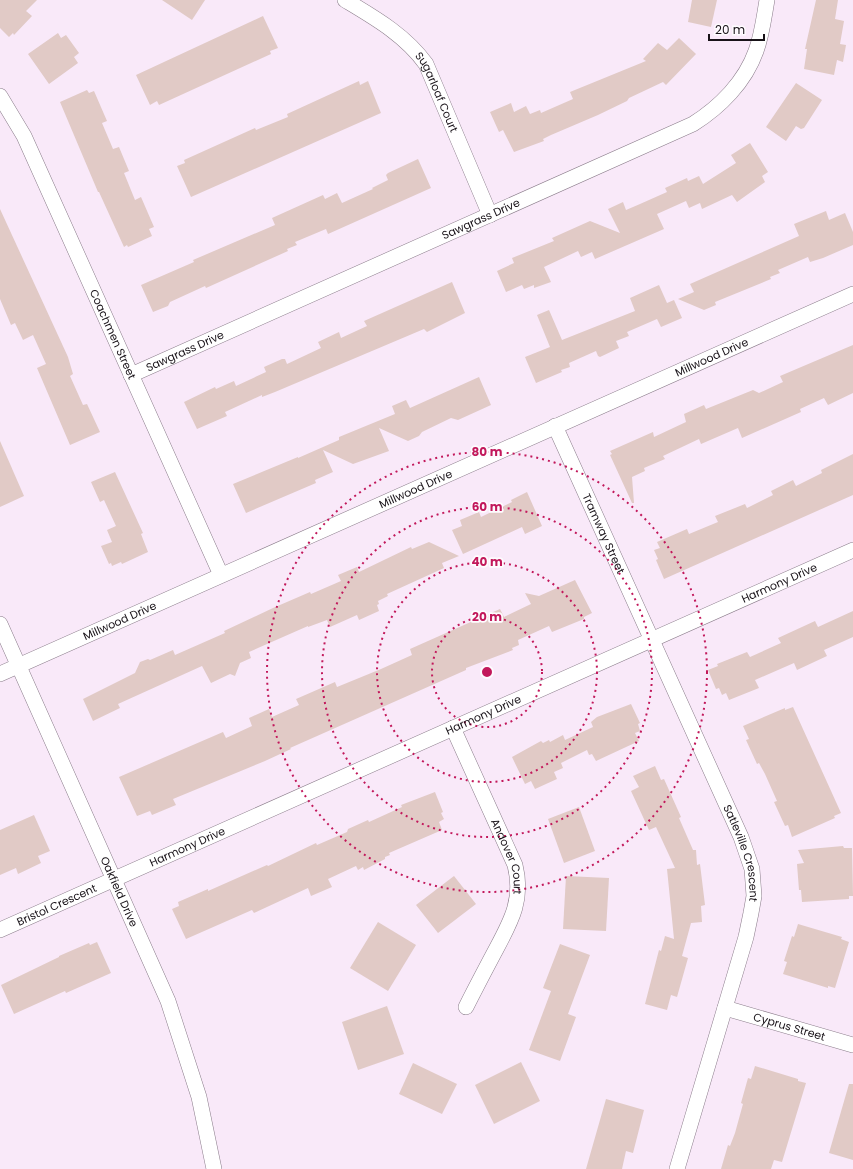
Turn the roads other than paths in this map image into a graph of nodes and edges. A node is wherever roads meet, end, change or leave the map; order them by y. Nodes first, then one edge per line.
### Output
1 (346, 0) edge
2 (767, 0) edge
3 (0, 96) edge
4 (490, 215) junction
5 (853, 294) edge
6 (131, 375) junction
7 (555, 426) junction
8 (853, 550) edge
9 (221, 575) junction
10 (0, 624) edge
11 (653, 639) junction
12 (19, 666) junction
13 (0, 674) edge
14 (453, 728) junction
15 (114, 879) junction
16 (0, 930) edge
17 (466, 1007) dead end
18 (725, 1008) junction
19 (853, 1045) edge
20 (214, 1169) edge
21 (677, 1169) edge

1 - 4 street, Sugarloaf Court
2 - 4 street, Sawgrass Drive
3 - 6 street, Coachmen Street
4 - 6 street, Sawgrass Drive
5 - 7 street, Millwood Drive
6 - 9 street, Coachmen Street
7 - 9 street, Millwood Drive
7 - 11 street, Tramway Street
8 - 11 street, Harmony Drive
9 - 12 street, Millwood Drive
10 - 12 street, Oakfield Drive
11 - 14 street, Harmony Drive
11 - 18 street, Satleville Crescent
12 - 13 street, Millwood Drive
12 - 15 street, Oakfield Drive
14 - 15 street, Harmony Drive
14 - 17 street, Andover Court
15 - 16 street, Bristol Crescent
15 - 20 street, Oakfield Drive
18 - 19 street, Cyprus Street
18 - 21 street, Satleville Crescent

